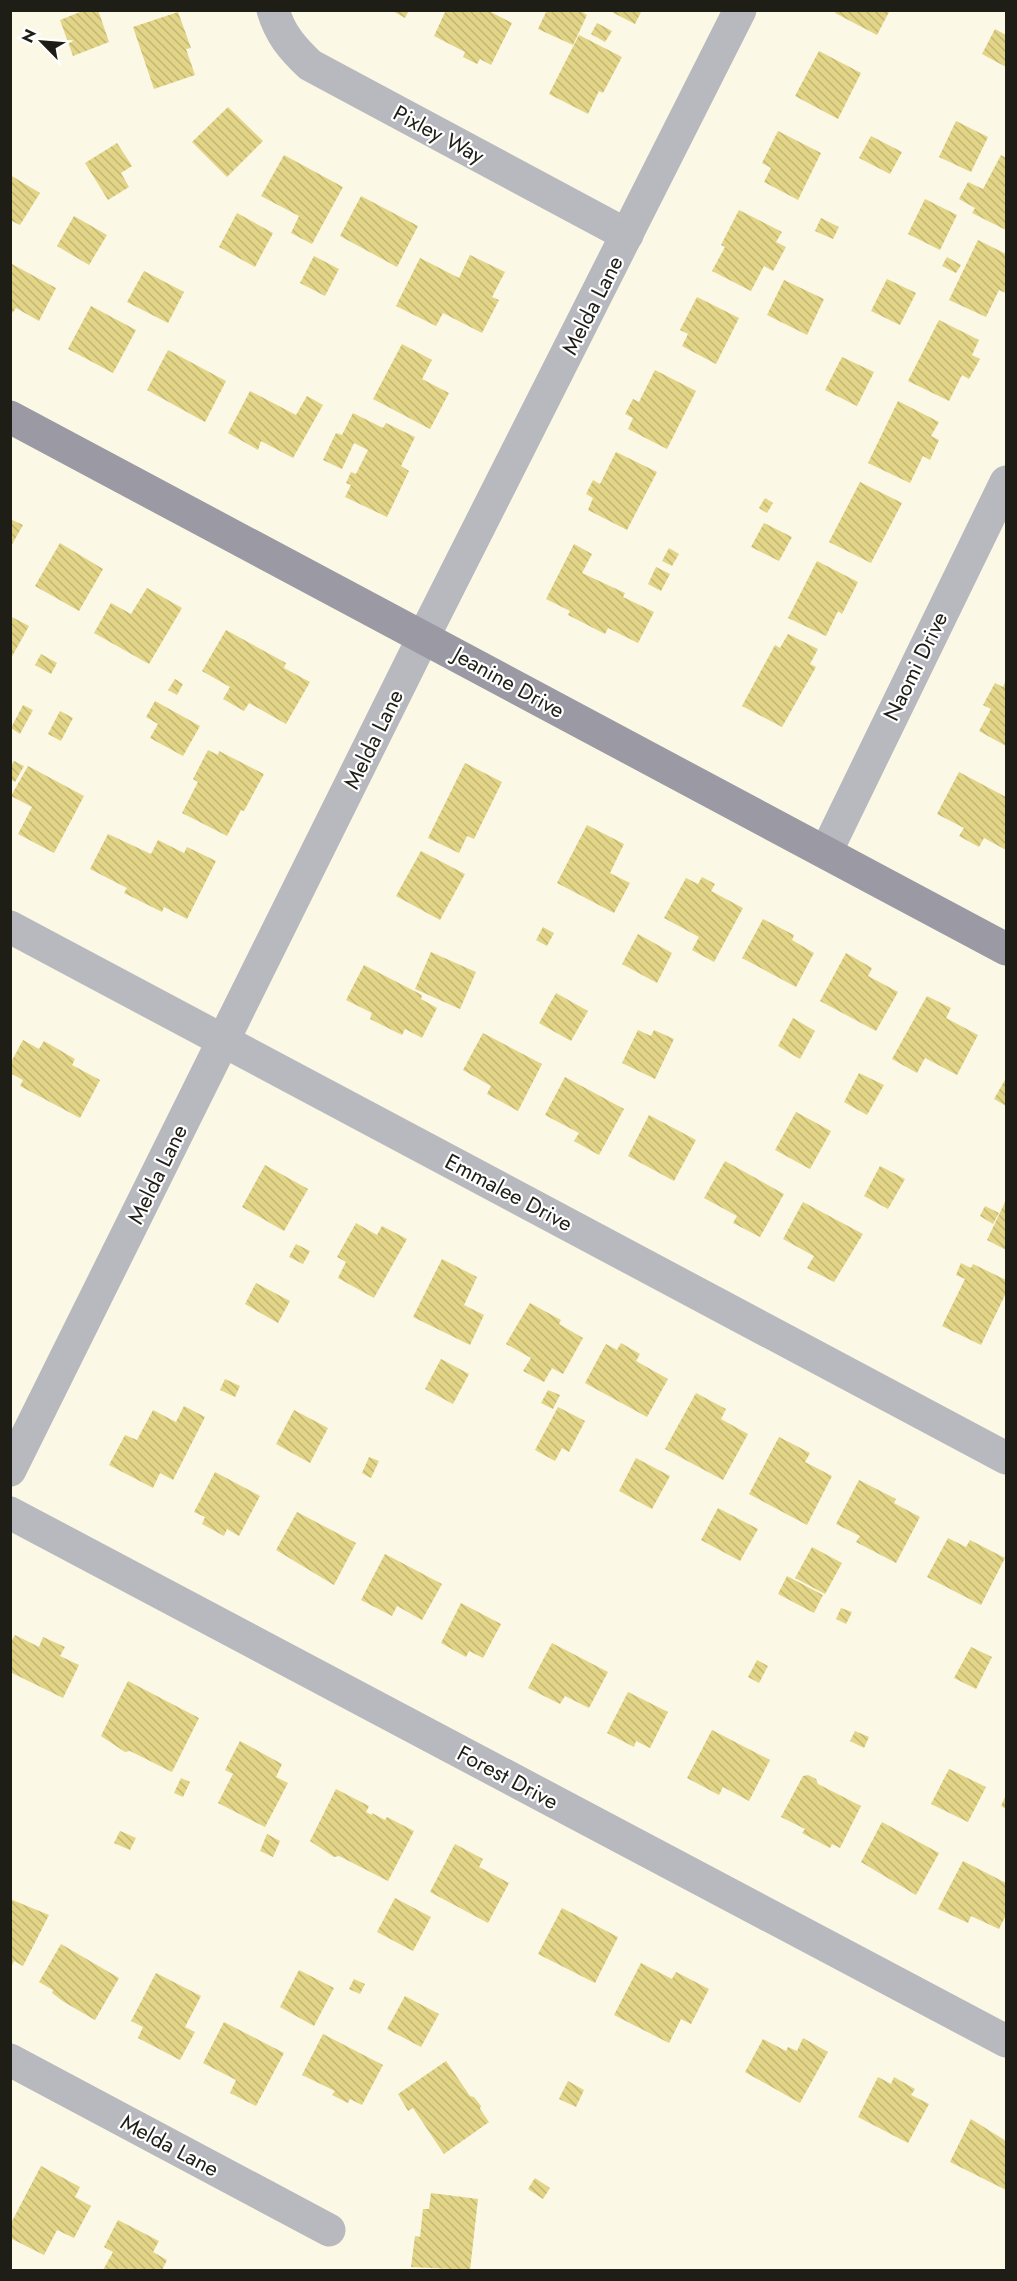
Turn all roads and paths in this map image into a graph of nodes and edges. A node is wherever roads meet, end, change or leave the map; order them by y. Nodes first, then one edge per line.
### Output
1 (273, 10) edge
2 (740, 10) edge
3 (627, 235) junction
4 (10, 417) edge
5 (1006, 482) edge
6 (424, 636) junction
7 (826, 852) junction
8 (10, 927) edge
9 (1006, 949) edge
10 (223, 1040) junction
11 (1006, 1458) edge
12 (10, 1470) edge
13 (10, 1513) edge
14 (1006, 2041) edge
15 (10, 2060) edge
16 (329, 2230) dead end

1 - 3 street, Pixley Way
2 - 3 street, Melda Lane
3 - 6 street, Melda Lane
4 - 6 street, Jeanine Drive
5 - 7 street, Naomi Drive
6 - 7 street, Jeanine Drive
6 - 10 street, Melda Lane
7 - 9 street, Jeanine Drive
8 - 10 street, Emmalee Drive
10 - 11 street, Emmalee Drive
10 - 12 street, Melda Lane
13 - 14 street, Forest Drive
15 - 16 street, Melda Lane

